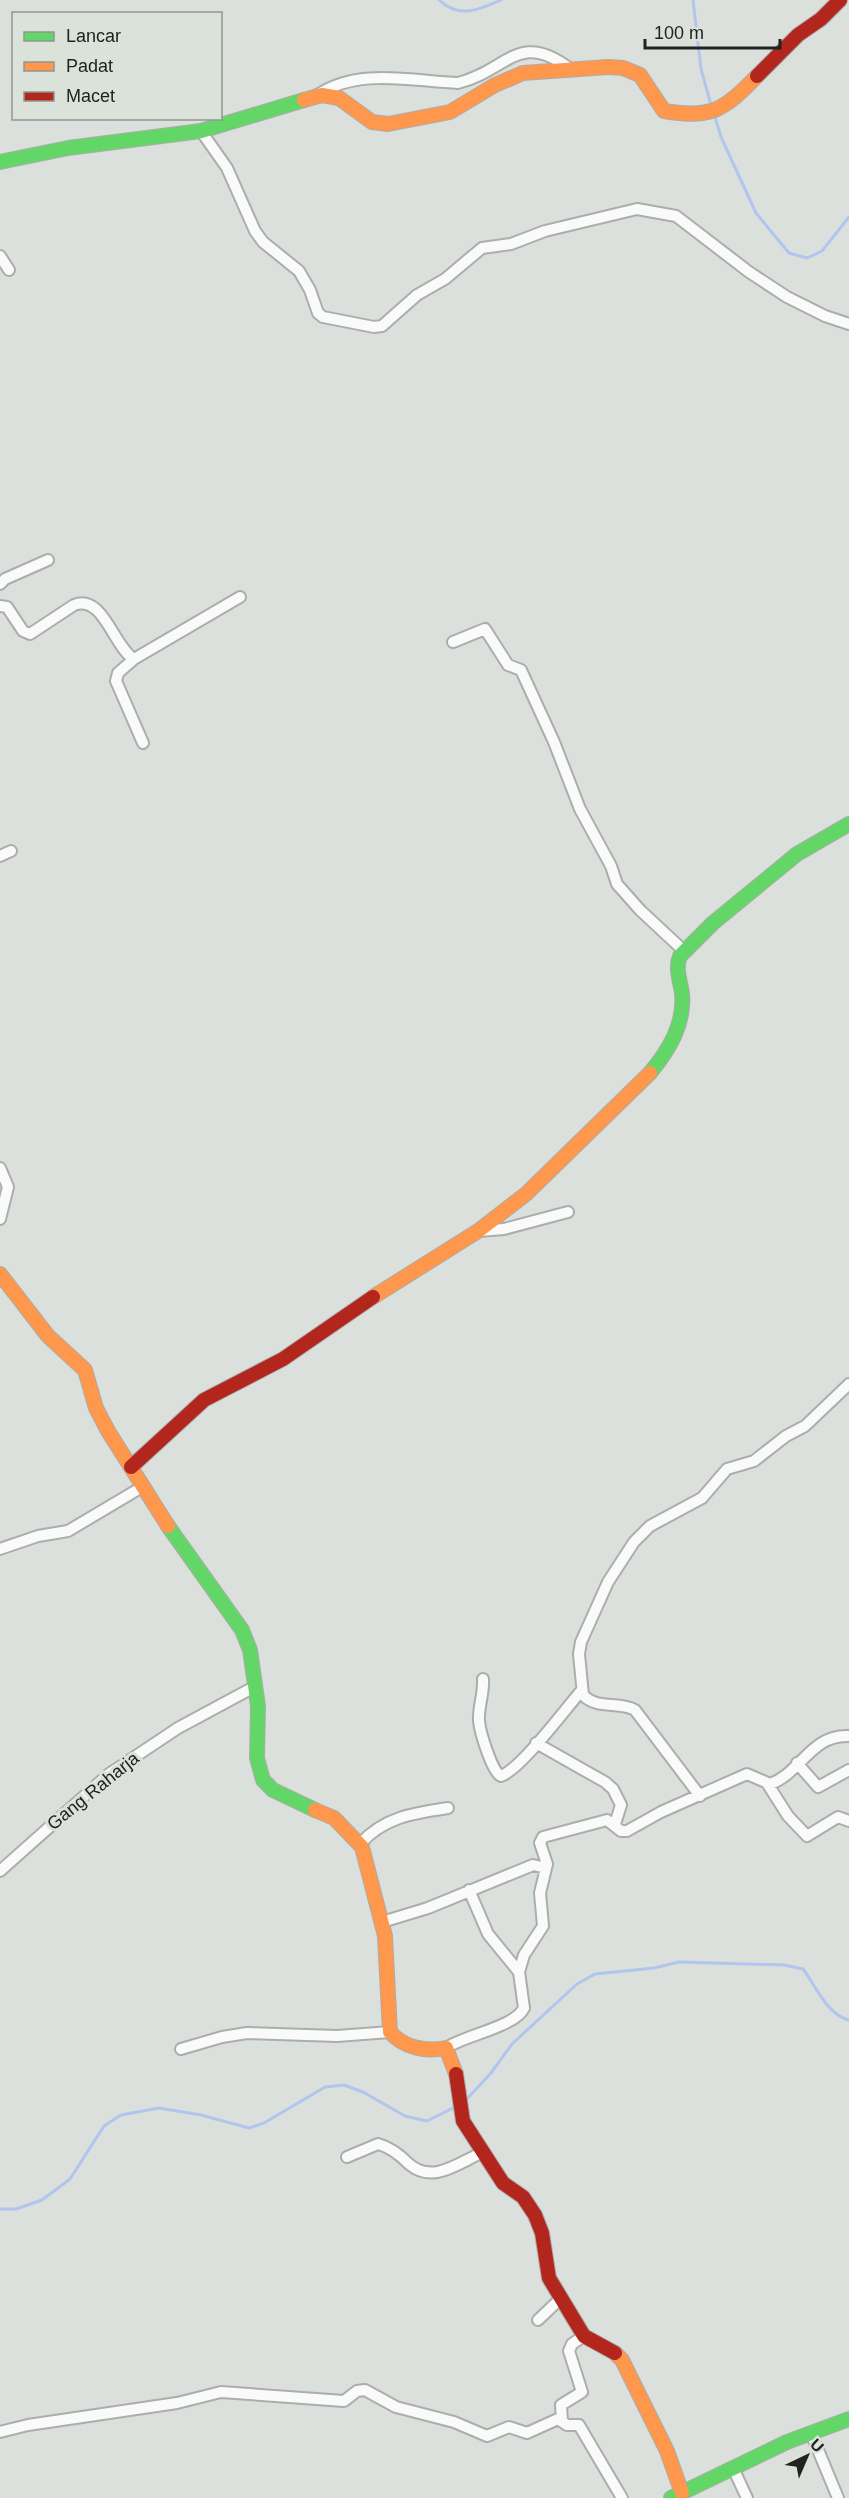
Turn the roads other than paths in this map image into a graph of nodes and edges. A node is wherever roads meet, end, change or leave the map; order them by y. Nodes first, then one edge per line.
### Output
1 (840, 0) edge
2 (570, 68) junction
3 (316, 96) junction
4 (201, 131) junction
5 (0, 162) edge
6 (0, 256) edge
7 (9, 270) dead end
8 (849, 324) edge
9 (48, 560) dead end
10 (0, 584) edge
11 (240, 597) dead end
12 (1, 602) edge
13 (453, 642) dead end
14 (134, 660) junction
15 (143, 743) dead end
16 (849, 824) edge
17 (11, 851) dead end
18 (0, 856) edge
19 (684, 951) junction
20 (0, 1168) edge
21 (568, 1212) dead end
22 (0, 1219) edge
23 (478, 1231) junction
24 (0, 1274) edge
25 (849, 1384) edge
26 (131, 1467) junction
27 (142, 1487) junction
28 (0, 1549) edge
29 (483, 1679) dead end
30 (256, 1686) junction
31 (582, 1690) junction
32 (849, 1736) edge
33 (536, 1743) junction
34 (796, 1763) junction
35 (849, 1770) edge
36 (767, 1783) junction
37 (700, 1796) junction
38 (448, 1808) dead end
39 (849, 1821) edge
40 (615, 1824) junction
41 (360, 1844) junction
42 (546, 1868) junction
43 (0, 1871) edge
44 (469, 1890) junction
45 (382, 1922) junction
46 (519, 1972) junction
47 (390, 2032) junction
48 (446, 2048) junction
49 (181, 2049) dead end
50 (481, 2153) junction
51 (347, 2157) dead end
52 (560, 2299) junction
53 (538, 2320) dead end
54 (584, 2336) junction
55 (849, 2418) edge
56 (562, 2421) junction
57 (0, 2432) edge
58 (811, 2433) junction
59 (733, 2468) junction
60 (677, 2495) edge
61 (622, 2498) edge
62 (747, 2498) edge
63 (838, 2498) edge

1 - 2 street
2 - 3 street
2 - 3 street
3 - 4 street
4 - 5 street
4 - 8 street
6 - 7 street
9 - 10 street
11 - 14 street
12 - 14 street
13 - 19 street
14 - 15 street
16 - 19 street
17 - 18 street
19 - 23 street
20 - 22 street
21 - 23 street
23 - 26 street
24 - 26 street
25 - 31 street
26 - 27 street
27 - 28 street
27 - 30 street
29 - 33 street
30 - 41 street
30 - 43 street, Gang Raharja
31 - 33 street
31 - 37 street
32 - 34 street
33 - 40 street
34 - 35 street
34 - 36 street
36 - 37 street
36 - 39 street
37 - 40 street
38 - 41 street
40 - 42 street
41 - 45 street
42 - 44 street
42 - 46 street
44 - 45 street
44 - 46 street
45 - 47 street
46 - 48 street
47 - 48 street
47 - 49 street
48 - 50 street
50 - 51 street
50 - 52 street
52 - 53 street
52 - 54 street
54 - 56 street
54 - 60 street
55 - 58 street
56 - 57 street
56 - 61 street
58 - 59 street
58 - 63 street
59 - 60 street
59 - 62 street

